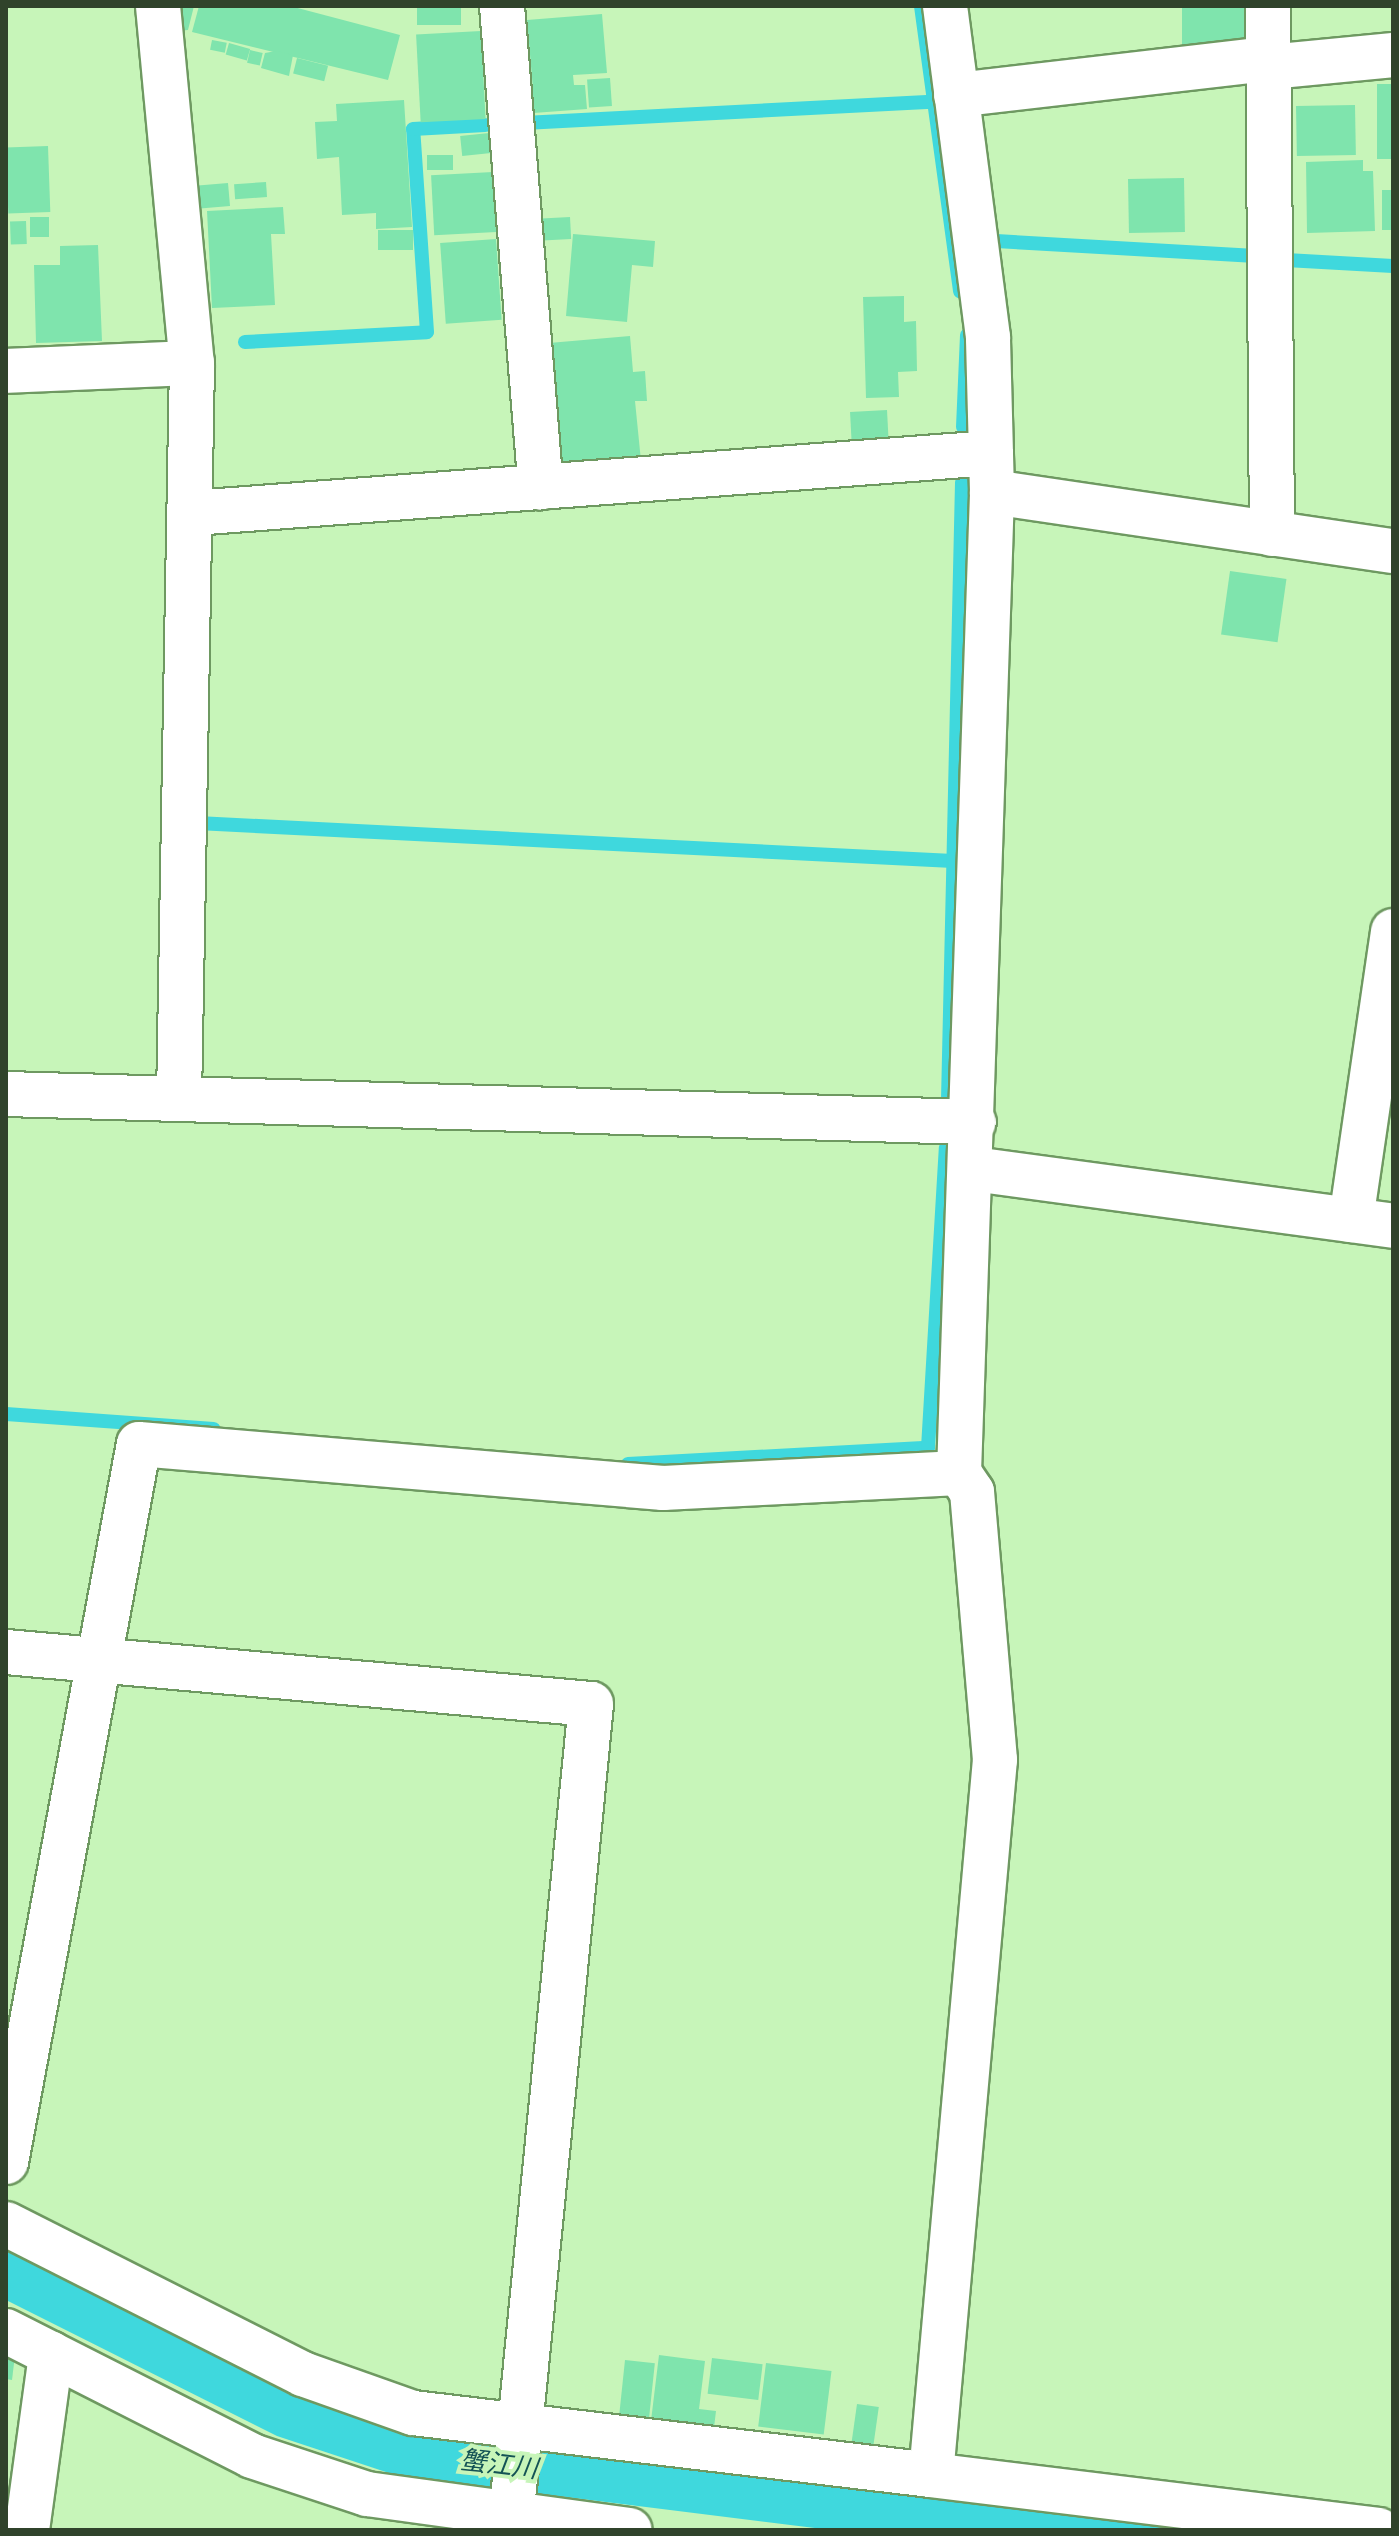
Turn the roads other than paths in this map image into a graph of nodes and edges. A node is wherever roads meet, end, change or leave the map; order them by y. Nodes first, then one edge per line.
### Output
1 (158, 6) edge
2 (502, 6) edge
3 (945, 6) edge
4 (1268, 6) edge
5 (1393, 55) edge
6 (1269, 63) junction
7 (956, 95) junction
8 (192, 363) junction
9 (6, 371) edge
10 (991, 473) junction
11 (541, 487) junction
12 (193, 513) junction
13 (1272, 534) junction
14 (1393, 551) edge
15 (1393, 931) edge
16 (6, 1094) edge
17 (179, 1099) junction
18 (974, 1122) junction
19 (973, 1169) junction
20 (1351, 1220) junction
21 (1393, 1226) edge
22 (959, 1473) junction
23 (6, 1652) edge
24 (100, 1655) junction
25 (6, 2162) edge
26 (6, 2224) edge
27 (6, 2331) edge
28 (51, 2354) junction
29 (521, 2432) junction
30 (931, 2475) junction
31 (512, 2512) junction
32 (27, 2530) edge
33 (630, 2530) edge
34 (1379, 2530) edge

1 - 8 street
2 - 11 street
3 - 7 street
4 - 6 street
5 - 6 street
6 - 7 street
6 - 13 street
7 - 10 street
8 - 9 street
8 - 12 street
10 - 11 street
10 - 13 street
10 - 18 street
11 - 12 street
12 - 17 street
13 - 14 street
15 - 20 street
16 - 17 street
17 - 18 street
18 - 19 street
19 - 20 street
19 - 22 street
20 - 21 street
22 - 24 street
22 - 30 street
23 - 24 street
24 - 25 street
24 - 29 street
26 - 29 street
27 - 28 street
28 - 31 street
28 - 32 street
29 - 30 street
29 - 31 street
30 - 34 street
31 - 33 street

